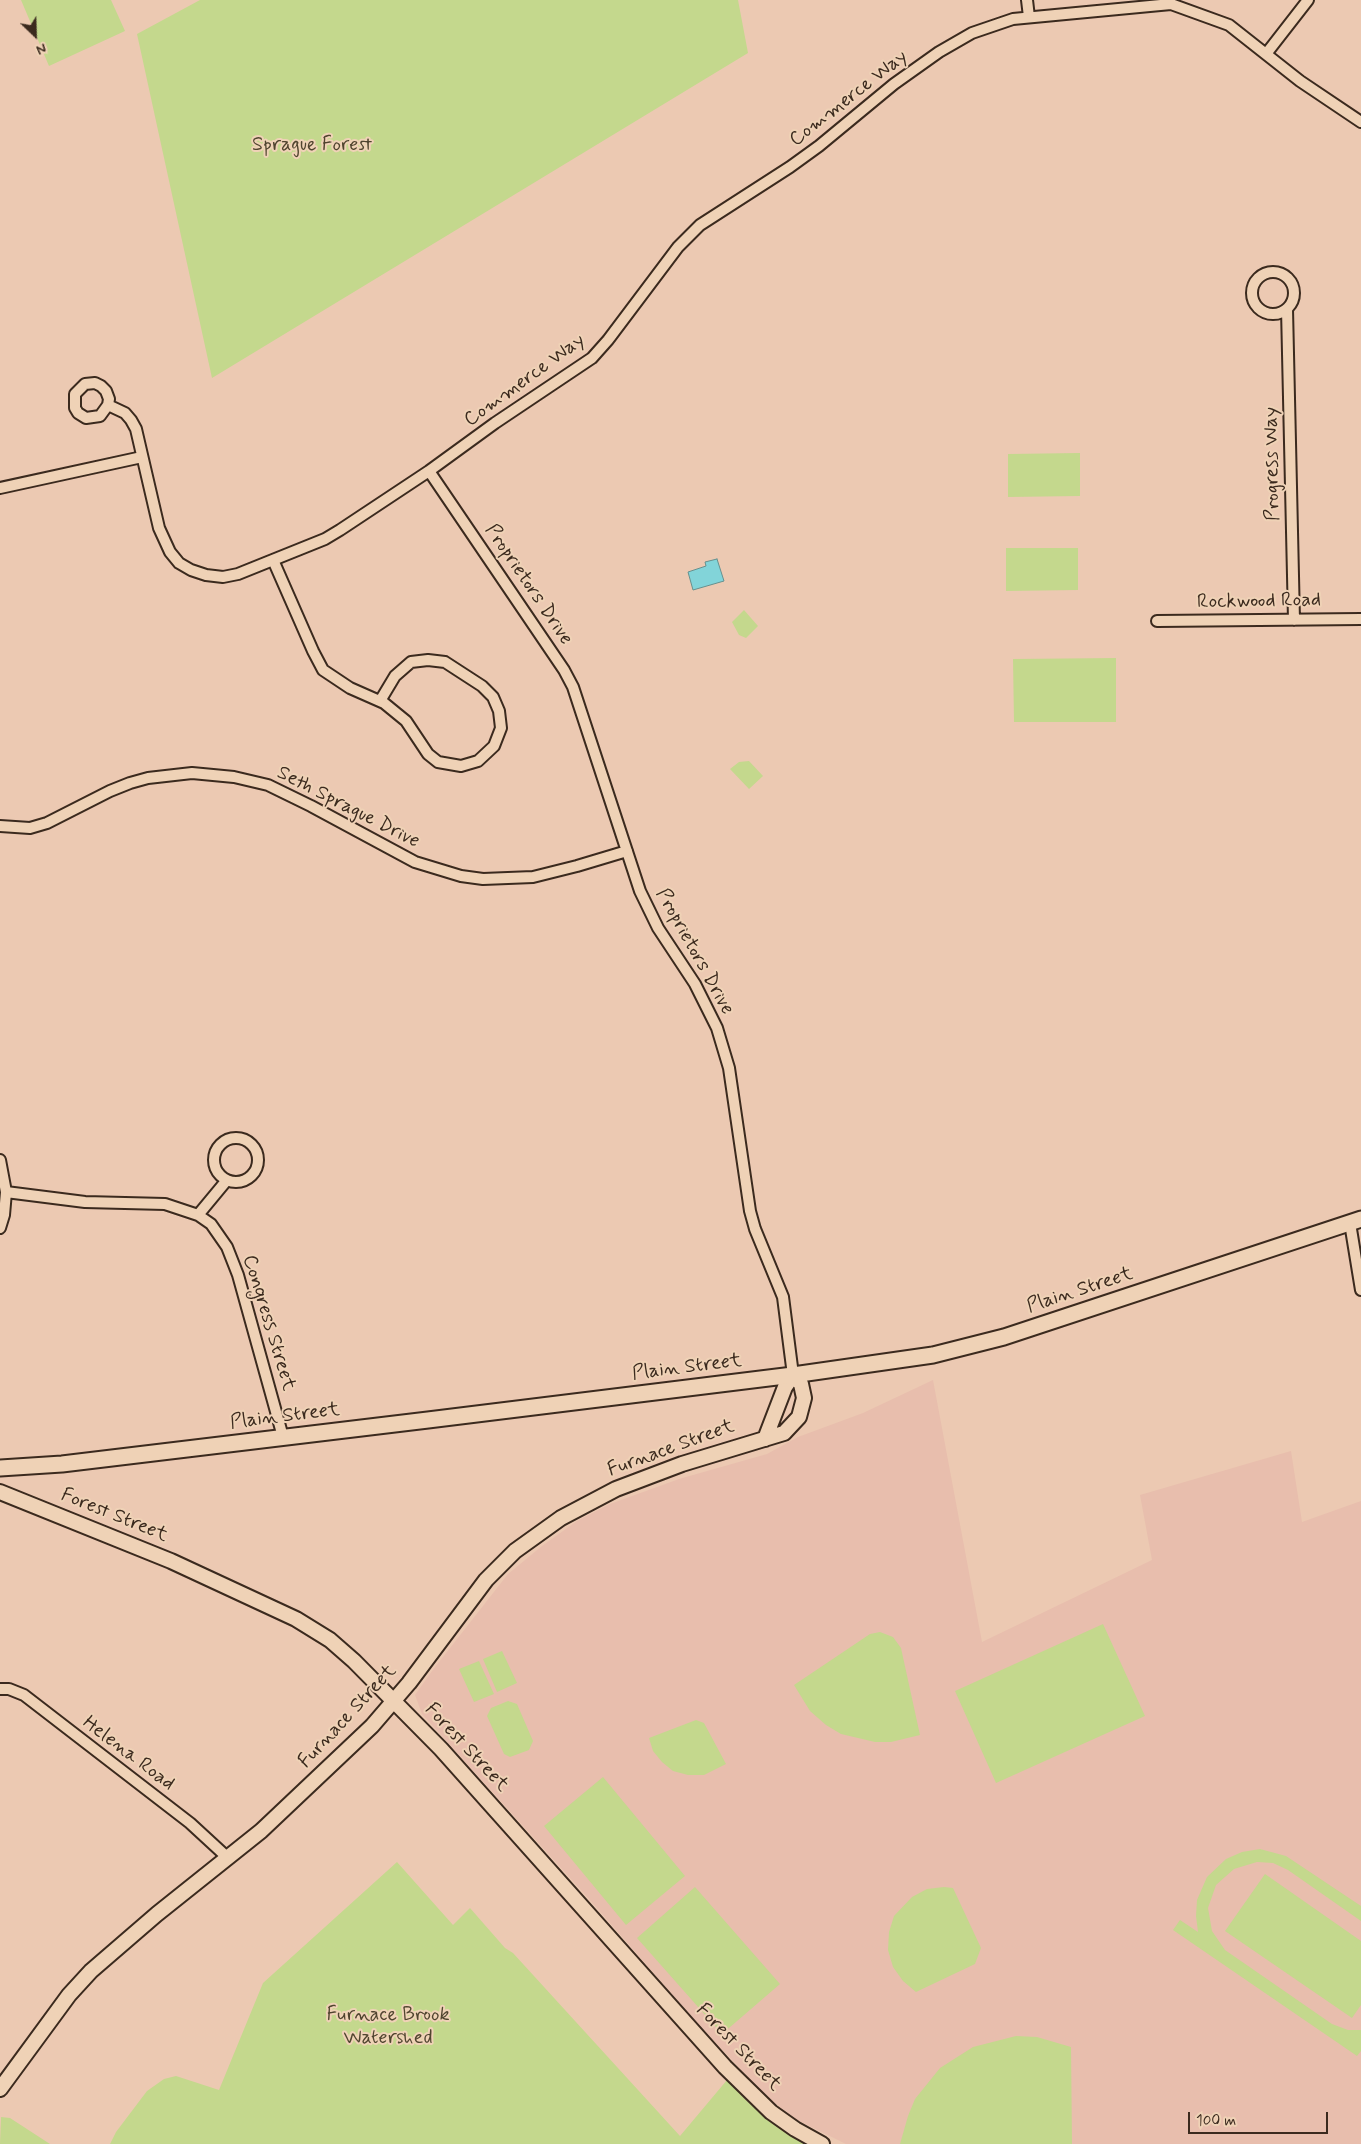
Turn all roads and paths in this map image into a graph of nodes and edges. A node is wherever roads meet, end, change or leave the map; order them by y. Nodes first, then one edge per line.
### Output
1 (1027, 0) edge
2 (1308, 0) edge
3 (1028, 17) junction
4 (1266, 54) junction
5 (1361, 122) edge
6 (1287, 308) junction
7 (108, 405) dead end
8 (142, 457) junction
9 (429, 471) junction
10 (0, 488) edge
11 (273, 560) junction
12 (1361, 619) edge
13 (1294, 620) junction
14 (1157, 621) dead end
15 (380, 701) junction
16 (0, 826) edge
17 (627, 851) junction
18 (0, 1160) edge
19 (227, 1180) junction
20 (6, 1192) junction
21 (198, 1215) junction
22 (1355, 1221) edge
23 (0, 1228) edge
24 (1361, 1290) edge
25 (793, 1375) junction
26 (283, 1437) junction
27 (764, 1439) junction
28 (0, 1468) edge
29 (0, 1492) edge
30 (0, 1689) edge
31 (395, 1701) junction
32 (228, 1858) junction
33 (0, 2088) edge
34 (822, 2144) edge

1 - 3 street
2 - 4 street
3 - 4 street, Commerce Way
3 - 9 street, Commerce Way
4 - 5 street, Commerce Way
6 - 6 street, Progress Way
6 - 13 street, Progress Way
7 - 8 street, Commerce Way
8 - 10 street
8 - 11 street, Commerce Way
9 - 11 street, Commerce Way
9 - 17 street, Proprietors Drive
11 - 15 street
12 - 13 street, Rockwood Road
13 - 14 street, Rockwood Road
15 - 15 street
16 - 17 street, Seth Sprague Drive
17 - 25 street, Proprietors Drive
18 - 20 street
19 - 19 street
19 - 21 street
20 - 21 street, Congress Street
20 - 23 street
21 - 26 street, Congress Street
22 - 24 street
22 - 25 main road, Plain Street
25 - 26 main road, Plain Street
25 - 27 main road, Furnace Street
25 - 27 main road, Furnace Street
26 - 28 main road, Plain Street
27 - 31 main road, Furnace Street
29 - 31 main road, Forest Street
30 - 32 street, Helena Road
31 - 32 main road, Furnace Street
31 - 34 main road, Forest Street
32 - 33 main road, Furnace Street

